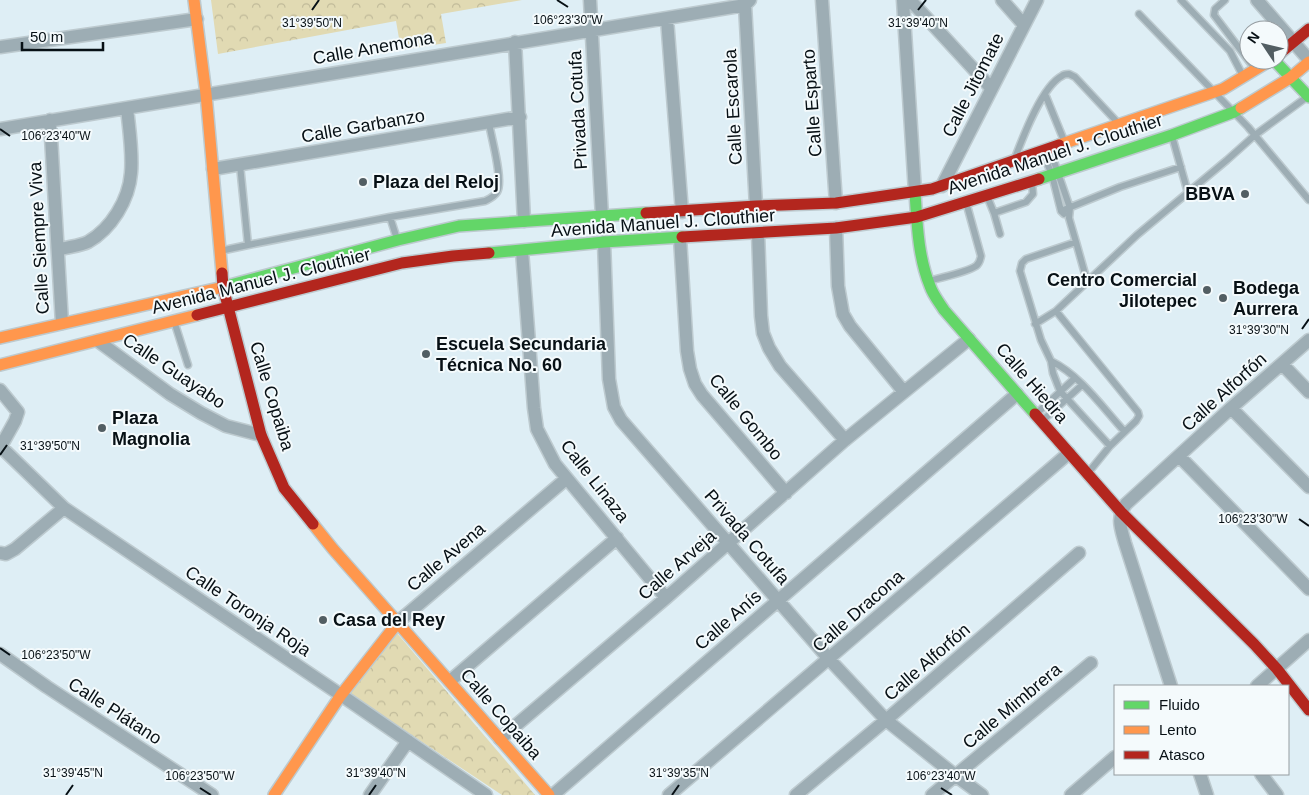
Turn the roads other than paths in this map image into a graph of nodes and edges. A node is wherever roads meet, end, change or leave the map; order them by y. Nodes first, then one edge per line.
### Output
1 (194, 0) edge
2 (590, 0) edge
3 (822, 0) edge
4 (903, 0) edge
5 (910, 0) edge
6 (1002, 0) edge
7 (1037, 0) edge
8 (1180, 0) edge
9 (1225, 0) edge
10 (1257, 0) edge
11 (748, 3) edge
12 (1139, 14) dead end
13 (197, 19) junction
14 (667, 19) junction
15 (1024, 25) junction
16 (1309, 29) edge
17 (592, 32) junction
18 (515, 42) junction
19 (1293, 43) junction
20 (0, 46) edge
21 (1289, 46) edge
22 (1239, 48) edge
23 (1309, 61) edge
24 (1256, 70) edge
25 (1282, 70) edge
26 (1244, 78) junction
27 (1290, 78) junction
28 (991, 88) junction
29 (1214, 92) junction
30 (206, 94) junction
31 (1045, 94) junction
32 (1308, 97) edge
33 (127, 108) junction
34 (1234, 112) junction
35 (520, 117) junction
36 (50, 120) junction
37 (489, 123) junction
38 (1119, 124) junction
39 (0, 129) edge
40 (1172, 135) junction
41 (1254, 135) junction
42 (1066, 144) junction
43 (1046, 150) junction
44 (1014, 162) junction
45 (240, 165) junction
46 (1180, 167) junction
47 (213, 169) junction
48 (1055, 174) junction
49 (1032, 181) junction
50 (942, 186) junction
51 (915, 192) junction
52 (1188, 193) junction
53 (987, 195) junction
54 (1309, 200) edge
55 (966, 202) junction
56 (836, 203) junction
57 (756, 206) junction
58 (1070, 208) junction
59 (1061, 211) junction
60 (682, 212) junction
61 (994, 213) junction
62 (390, 217) junction
63 (602, 217) junction
64 (916, 217) junction
65 (1069, 218) junction
66 (524, 221) junction
67 (836, 228) junction
68 (758, 233) junction
69 (1000, 234) dead end
70 (680, 238) junction
71 (398, 240) junction
72 (604, 242) junction
73 (1076, 242) junction
74 (248, 245) junction
75 (58, 250) junction
76 (220, 251) junction
77 (522, 251) junction
78 (402, 262) junction
79 (928, 281) junction
80 (1087, 281) junction
81 (223, 287) junction
82 (228, 307) junction
83 (1056, 311) junction
84 (174, 321) junction
85 (62, 323) junction
86 (1035, 324) junction
87 (0, 338) edge
88 (969, 338) junction
89 (1309, 340) edge
90 (98, 341) junction
91 (1051, 361) junction
92 (1282, 364) junction
93 (0, 365) edge
94 (188, 365) dead end
95 (1075, 378) junction
96 (1082, 385) junction
97 (0, 390) edge
98 (1060, 391) junction
99 (904, 392) junction
100 (1309, 392) edge
101 (1017, 394) junction
102 (1067, 399) junction
103 (1231, 408) junction
104 (1039, 418) junction
105 (1124, 431) junction
106 (261, 435) junction
107 (845, 440) junction
108 (0, 446) edge
109 (1110, 446) junction
110 (1069, 453) junction
111 (1179, 456) junction
112 (1088, 474) junction
113 (566, 479) junction
114 (1309, 488) edge
115 (786, 493) junction
116 (64, 508) junction
117 (1121, 512) junction
118 (617, 538) junction
119 (728, 543) junction
120 (3, 553) edge
121 (1079, 554) dead end
122 (1309, 589) edge
123 (666, 598) junction
124 (778, 600) junction
125 (398, 622) junction
126 (1309, 640) edge
127 (0, 654) edge
128 (830, 659) junction
129 (1091, 663) dead end
130 (1277, 669) junction
131 (450, 681) junction
132 (1171, 685) edge
133 (1258, 685) edge
134 (341, 695) junction
135 (1309, 710) edge
136 (886, 720) junction
137 (500, 739) junction
138 (408, 741) junction
139 (1114, 758) edge
140 (1200, 775) edge
141 (1262, 775) edge
142 (956, 776) junction
143 (212, 795) edge
144 (274, 795) edge
145 (370, 795) edge
146 (486, 795) edge
147 (549, 795) edge
148 (553, 795) edge
149 (669, 795) edge
150 (796, 795) edge
151 (932, 795) edge
152 (982, 795) edge
153 (1071, 795) edge
154 (1207, 795) edge
155 (1277, 795) edge

1 - 13 main road, Calle Copaiba
2 - 17 street, Privada Cotufa
3 - 56 street, Calle Esparto
4 - 51 street, Calle Hiedra
5 - 28 street
6 - 15 street
7 - 15 street, Calle Jitomate
8 - 26 lane
9 - 22 lane
10 - 19 street
11 - 14 street, Calle Anemona
11 - 57 street, Calle Escarola
12 - 29 lane
13 - 20 street
13 - 30 main road, Calle Copaiba
14 - 17 street, Calle Anemona
14 - 60 street
15 - 28 street, Calle Jitomate
16 - 19 main road
17 - 18 street, Calle Anemona
17 - 63 street, Privada Cotufa
18 - 30 street, Calle Anemona
18 - 35 street
19 - 21 main road
19 - 23 street
23 - 27 main road, Avenida Manuel J. Clouthier
24 - 26 main road, Avenida Manuel J. Clouthier
25 - 27 main road
26 - 29 main road, Avenida Manuel J. Clouthier
27 - 32 main road
27 - 34 main road, Avenida Manuel J. Clouthier
28 - 50 street, Calle Jitomate
29 - 34 lane
29 - 38 main road, Avenida Manuel J. Clouthier
30 - 33 street, Calle Anemona
30 - 47 main road, Calle Copaiba
31 - 38 lane
31 - 42 lane
31 - 44 lane
32 - 41 lane
33 - 36 street, Calle Anemona
33 - 75 street
34 - 40 main road, Avenida Manuel J. Clouthier
34 - 41 lane
35 - 37 street, Calle Garbanzo
35 - 66 street
36 - 39 street, Calle Anemona
36 - 75 street, Calle Siempre Viva
37 - 45 street, Calle Garbanzo
37 - 62 lane
38 - 42 main road, Avenida Manuel J. Clouthier
40 - 46 lane
40 - 48 main road, Avenida Manuel J. Clouthier
41 - 52 lane
41 - 54 lane
42 - 43 main road, Avenida Manuel J. Clouthier
43 - 44 main road, Avenida Manuel J. Clouthier
43 - 48 lane
44 - 50 main road, Avenida Manuel J. Clouthier
45 - 47 street, Calle Garbanzo
45 - 74 lane
46 - 52 lane
46 - 58 lane
47 - 76 main road, Calle Copaiba
48 - 49 main road, Avenida Manuel J. Clouthier
48 - 58 lane
48 - 59 lane
49 - 53 main road, Avenida Manuel J. Clouthier
49 - 61 lane
50 - 51 main road, Avenida Manuel J. Clouthier
51 - 56 main road, Avenida Manuel J. Clouthier
51 - 64 main road, Calle Hiedra
52 - 80 lane
53 - 55 main road, Avenida Manuel J. Clouthier
53 - 61 lane
55 - 64 main road, Avenida Manuel J. Clouthier
55 - 79 lane
56 - 57 main road, Avenida Manuel J. Clouthier
57 - 60 main road, Avenida Manuel J. Clouthier
58 - 59 lane
58 - 65 lane
59 - 65 lane
60 - 63 main road, Avenida Manuel J. Clouthier
61 - 69 lane
62 - 71 lane
62 - 74 lane
63 - 66 main road, Avenida Manuel J. Clouthier
64 - 67 main road, Avenida Manuel J. Clouthier
64 - 79 main road, Calle Hiedra
65 - 73 lane
66 - 71 main road, Avenida Manuel J. Clouthier
67 - 68 main road, Avenida Manuel J. Clouthier
67 - 99 street
68 - 70 main road, Avenida Manuel J. Clouthier
68 - 107 street
70 - 72 main road, Avenida Manuel J. Clouthier
70 - 115 street, Calle Gombo
71 - 78 main road
71 - 81 main road, Avenida Manuel J. Clouthier
72 - 77 main road, Avenida Manuel J. Clouthier
72 - 119 street, Privada Cotufa
73 - 80 lane
73 - 86 lane
74 - 76 lane
75 - 85 street, Calle Siempre Viva
76 - 81 main road, Calle Copaiba
77 - 78 main road, Avenida Manuel J. Clouthier
77 - 113 street, Calle Linaza
78 - 82 main road, Avenida Manuel J. Clouthier
79 - 88 main road, Calle Hiedra
80 - 83 lane
81 - 82 main road, Calle Copaiba
81 - 85 main road, Avenida Manuel J. Clouthier
82 - 84 main road, Avenida Manuel J. Clouthier
82 - 106 main road, Calle Copaiba
83 - 86 lane
83 - 105 lane
84 - 90 main road, Avenida Manuel J. Clouthier
84 - 94 lane
85 - 87 main road, Avenida Manuel J. Clouthier
86 - 91 lane
88 - 99 street, Calle Arveja
88 - 101 main road, Calle Hiedra
89 - 92 street, Calle Alforfón
90 - 93 main road, Avenida Manuel J. Clouthier
90 - 106 street, Calle Guayabo
91 - 95 lane
91 - 98 lane
92 - 100 street
92 - 103 street, Calle Alforfón
95 - 96 lane
95 - 98 lane
96 - 102 lane
96 - 105 lane
97 - 108 street
98 - 102 lane
98 - 104 lane
99 - 107 street, Calle Arveja
101 - 104 main road, Calle Hiedra
101 - 124 street, Calle Anís
102 - 104 lane
102 - 109 lane
103 - 111 street, Calle Alforfón
103 - 114 street
104 - 110 main road, Calle Hiedra
105 - 109 lane
106 - 125 main road, Calle Copaiba
107 - 115 street, Calle Arveja
108 - 116 street, Calle Toronja Roja
109 - 112 lane
110 - 112 main road, Calle Hiedra
110 - 128 street, Calle Dracona
111 - 117 street, Calle Alforfón
111 - 122 street
112 - 117 main road, Calle Hiedra
113 - 118 street, Calle Linaza
113 - 125 street, Calle Avena
115 - 119 street, Calle Arveja
116 - 120 street
116 - 134 street, Calle Toronja Roja
117 - 130 main road, Calle Hiedra
117 - 132 street
118 - 123 street, Calle Linaza
118 - 131 street
119 - 123 street, Calle Arveja
119 - 124 street, Privada Cotufa
121 - 136 street, Calle Alforfón
123 - 137 street, Calle Arveja
124 - 128 street, Privada Cotufa
124 - 148 street, Calle Anís
125 - 131 main road, Calle Copaiba
125 - 134 main road, Calle Avena
126 - 130 street
127 - 143 street, Calle Plátano
128 - 136 street, Privada Cotufa
128 - 149 street, Calle Dracona
129 - 142 street, Calle Mimbrera
130 - 133 street
130 - 135 main road, Calle Hiedra
131 - 137 main road, Calle Copaiba
134 - 138 street, Calle Toronja Roja
134 - 144 main road, Calle Avena
136 - 142 street, Privada Cotufa
136 - 150 street, Calle Alforfón
137 - 147 main road, Calle Copaiba
138 - 145 street
138 - 146 street, Calle Toronja Roja
139 - 153 street
140 - 154 street
141 - 155 street
142 - 151 street, Calle Mimbrera
142 - 152 street, Privada Cotufa

